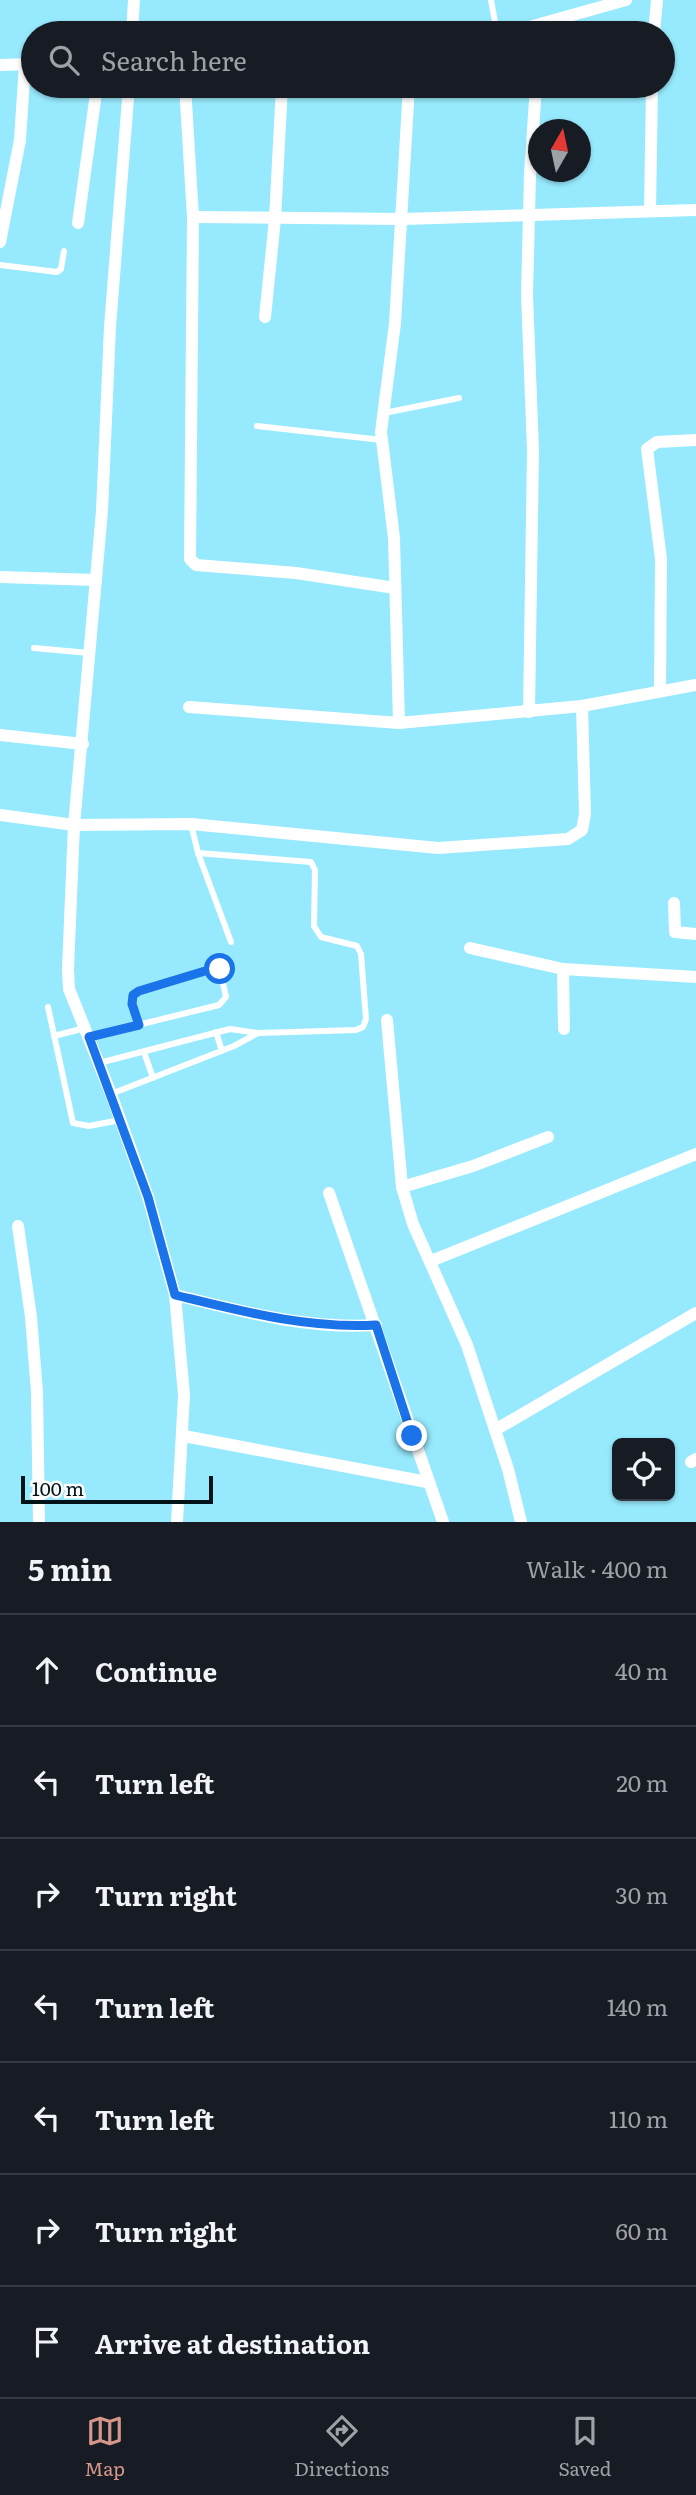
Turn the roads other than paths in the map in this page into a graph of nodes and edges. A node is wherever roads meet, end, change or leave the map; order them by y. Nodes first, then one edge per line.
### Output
1 (134, 0) edge
2 (491, 0) edge
3 (626, 0) edge
4 (657, 0) edge
5 (133, 21) edge
6 (495, 21) edge
7 (562, 21) edge
8 (655, 21) edge
9 (21, 64) edge
10 (0, 65) edge
11 (25, 98) edge
12 (95, 98) edge
13 (128, 98) edge
14 (186, 98) edge
15 (281, 98) edge
16 (408, 98) edge
17 (535, 98) edge
18 (652, 98) edge
19 (696, 210) edge
20 (650, 211) junction
21 (528, 216) junction
22 (193, 217) junction
23 (275, 219) junction
24 (402, 219) junction
25 (78, 223) dead end
26 (0, 242) edge
27 (64, 251) dead end
28 (0, 265) edge
29 (265, 317) dead end
30 (459, 398) dead end
31 (382, 413) junction
32 (257, 426) dead end
33 (382, 440) junction
34 (696, 440) edge
35 (0, 577) edge
36 (96, 580) junction
37 (395, 588) junction
38 (34, 648) dead end
39 (91, 653) junction
40 (696, 685) edge
41 (660, 690) junction
42 (582, 706) junction
43 (189, 707) dead end
44 (529, 712) junction
45 (399, 723) junction
46 (0, 735) edge
47 (83, 744) junction
48 (0, 815) edge
49 (191, 824) junction
50 (74, 825) junction
51 (198, 853) junction
52 (674, 903) dead end
53 (696, 934) edge
54 (231, 942) dead end
55 (470, 948) dead end
56 (563, 969) junction
57 (696, 977) edge
58 (48, 1007) dead end
59 (387, 1020) dead end
60 (139, 1025) junction
61 (564, 1029) dead end
62 (216, 1032) junction
63 (87, 1033) junction
64 (258, 1033) junction
65 (54, 1036) junction
66 (222, 1051) junction
67 (144, 1052) junction
68 (99, 1063) junction
69 (153, 1078) junction
70 (111, 1094) junction
71 (120, 1120) junction
72 (548, 1137) dead end
73 (696, 1153) edge
74 (402, 1188) junction
75 (329, 1193) dead end
76 (18, 1226) dead end
77 (431, 1261) junction
78 (175, 1295) junction
79 (696, 1313) edge
80 (376, 1325) junction
81 (495, 1430) junction
82 (184, 1436) junction
83 (427, 1482) junction
84 (38, 1522) edge
85 (177, 1522) edge
86 (443, 1522) edge
87 (521, 1522) edge

1 - 5 street
2 - 6 lane
3 - 7 street
4 - 8 street
9 - 10 street
11 - 26 street
12 - 25 street
13 - 36 street
14 - 22 street
15 - 23 street
16 - 24 street
17 - 21 street
18 - 20 street
19 - 20 street
20 - 21 street
21 - 24 street
21 - 44 street
22 - 23 street
22 - 37 street
23 - 24 street
23 - 29 street
24 - 31 street
27 - 28 lane
30 - 31 lane
31 - 33 street
32 - 33 lane
33 - 37 street
34 - 41 street
35 - 36 street
36 - 39 street
37 - 45 street
38 - 39 lane
39 - 47 street
40 - 41 street
41 - 42 street
42 - 44 street
42 - 49 street
43 - 45 street
44 - 45 street
46 - 47 street
47 - 50 street
48 - 50 street
49 - 50 street
49 - 51 lane
50 - 63 street
51 - 54 lane
51 - 64 lane
52 - 53 street
55 - 56 street
56 - 57 street
56 - 61 street
58 - 65 lane
59 - 74 street
60 - 60 lane
60 - 63 lane
62 - 64 lane
62 - 66 lane
62 - 67 lane
63 - 65 lane
63 - 68 street
64 - 66 lane
65 - 71 lane
66 - 69 lane
67 - 68 lane
67 - 69 lane
68 - 70 street
69 - 70 lane
70 - 71 street
71 - 78 street
72 - 74 street
73 - 77 street
74 - 77 street
75 - 80 street
76 - 84 street
77 - 81 street
78 - 80 street
78 - 82 street
79 - 81 street
80 - 83 street
81 - 87 street
82 - 83 street
82 - 85 street
83 - 86 street

